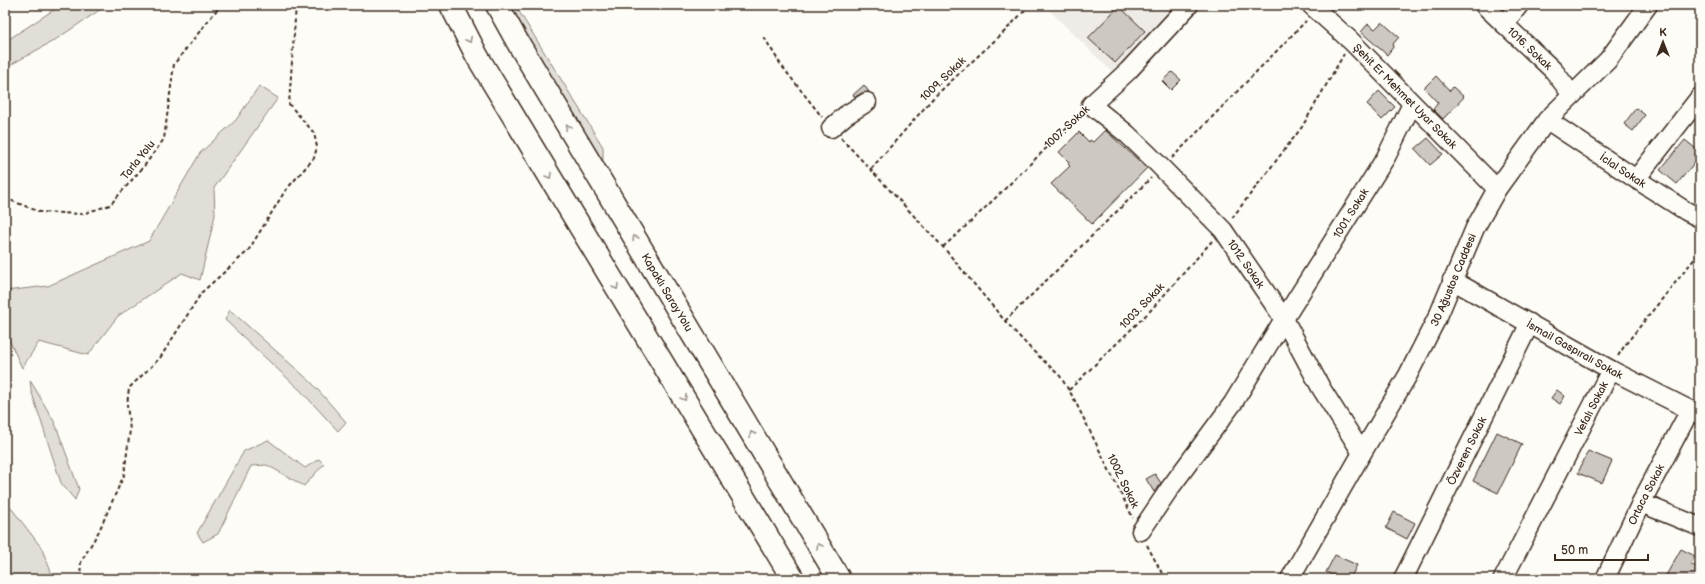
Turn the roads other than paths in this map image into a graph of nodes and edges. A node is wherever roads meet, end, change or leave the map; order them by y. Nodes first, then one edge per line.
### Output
1 (451, 5) edge
2 (496, 5) edge
3 (1189, 5) edge
4 (1312, 5) edge
5 (1484, 5) edge
6 (1519, 5) edge
7 (1648, 5) edge
8 (1504, 24) junction
9 (1572, 95) junction
10 (1700, 97) edge
11 (867, 102) dead end
12 (1412, 104) junction
13 (1091, 105) joint
14 (1547, 120) junction
15 (831, 128) road end
16 (1636, 179) junction
17 (1498, 189) junction
18 (1700, 218) edge
19 (1452, 280) junction
20 (1284, 320) junction
21 (1530, 323) junction
22 (1611, 370) junction
23 (1695, 413) edge
24 (1362, 453) junction
25 (1641, 503) junction
26 (1700, 527) edge
27 (1141, 531) road end
28 (793, 579) edge
29 (839, 579) edge
30 (1290, 579) edge
31 (1403, 579) edge
32 (1503, 579) edge
33 (1605, 579) edge

1 -> 28 highway
29 -> 2 highway, Kapaklı Saray Yolu
3 - 13 street, 1007. Sokak
4 - 12 street, Şehit Er Mehmet Uyar Sokak
5 - 8 street, 1016. Sokak
6 - 8 street
7 - 9 street, 30 Ağustos Caddesi
8 - 9 street, 1016. Sokak
9 - 14 street, 30 Ağustos Caddesi
10 - 16 street
11 - 15 street
12 - 17 street, Şehit Er Mehmet Uyar Sokak
12 - 20 street, 1001. Sokak
13 - 20 street, 1012. Sokak
14 - 16 street, İclal Sokak
14 - 17 street, 30 Ağustos Caddesi
16 - 18 street, İclal Sokak
17 - 19 street, 30 Ağustos Caddesi
19 - 21 street, İsmail Gaspıralı Sokak
19 - 24 street, 30 Ağustos Caddesi
20 - 24 street, 1012. Sokak
20 - 27 street, 1001. Sokak
21 - 22 street, İsmail Gaspıralı Sokak
21 - 31 street, Özveren Sokak
22 - 23 street, İsmail Gaspıralı Sokak
22 - 32 street, Vefalı Sokak
23 - 25 street, Ortaca Sokak
24 - 30 street, 30 Ağustos Caddesi
25 - 26 street
25 - 33 street, Ortaca Sokak

